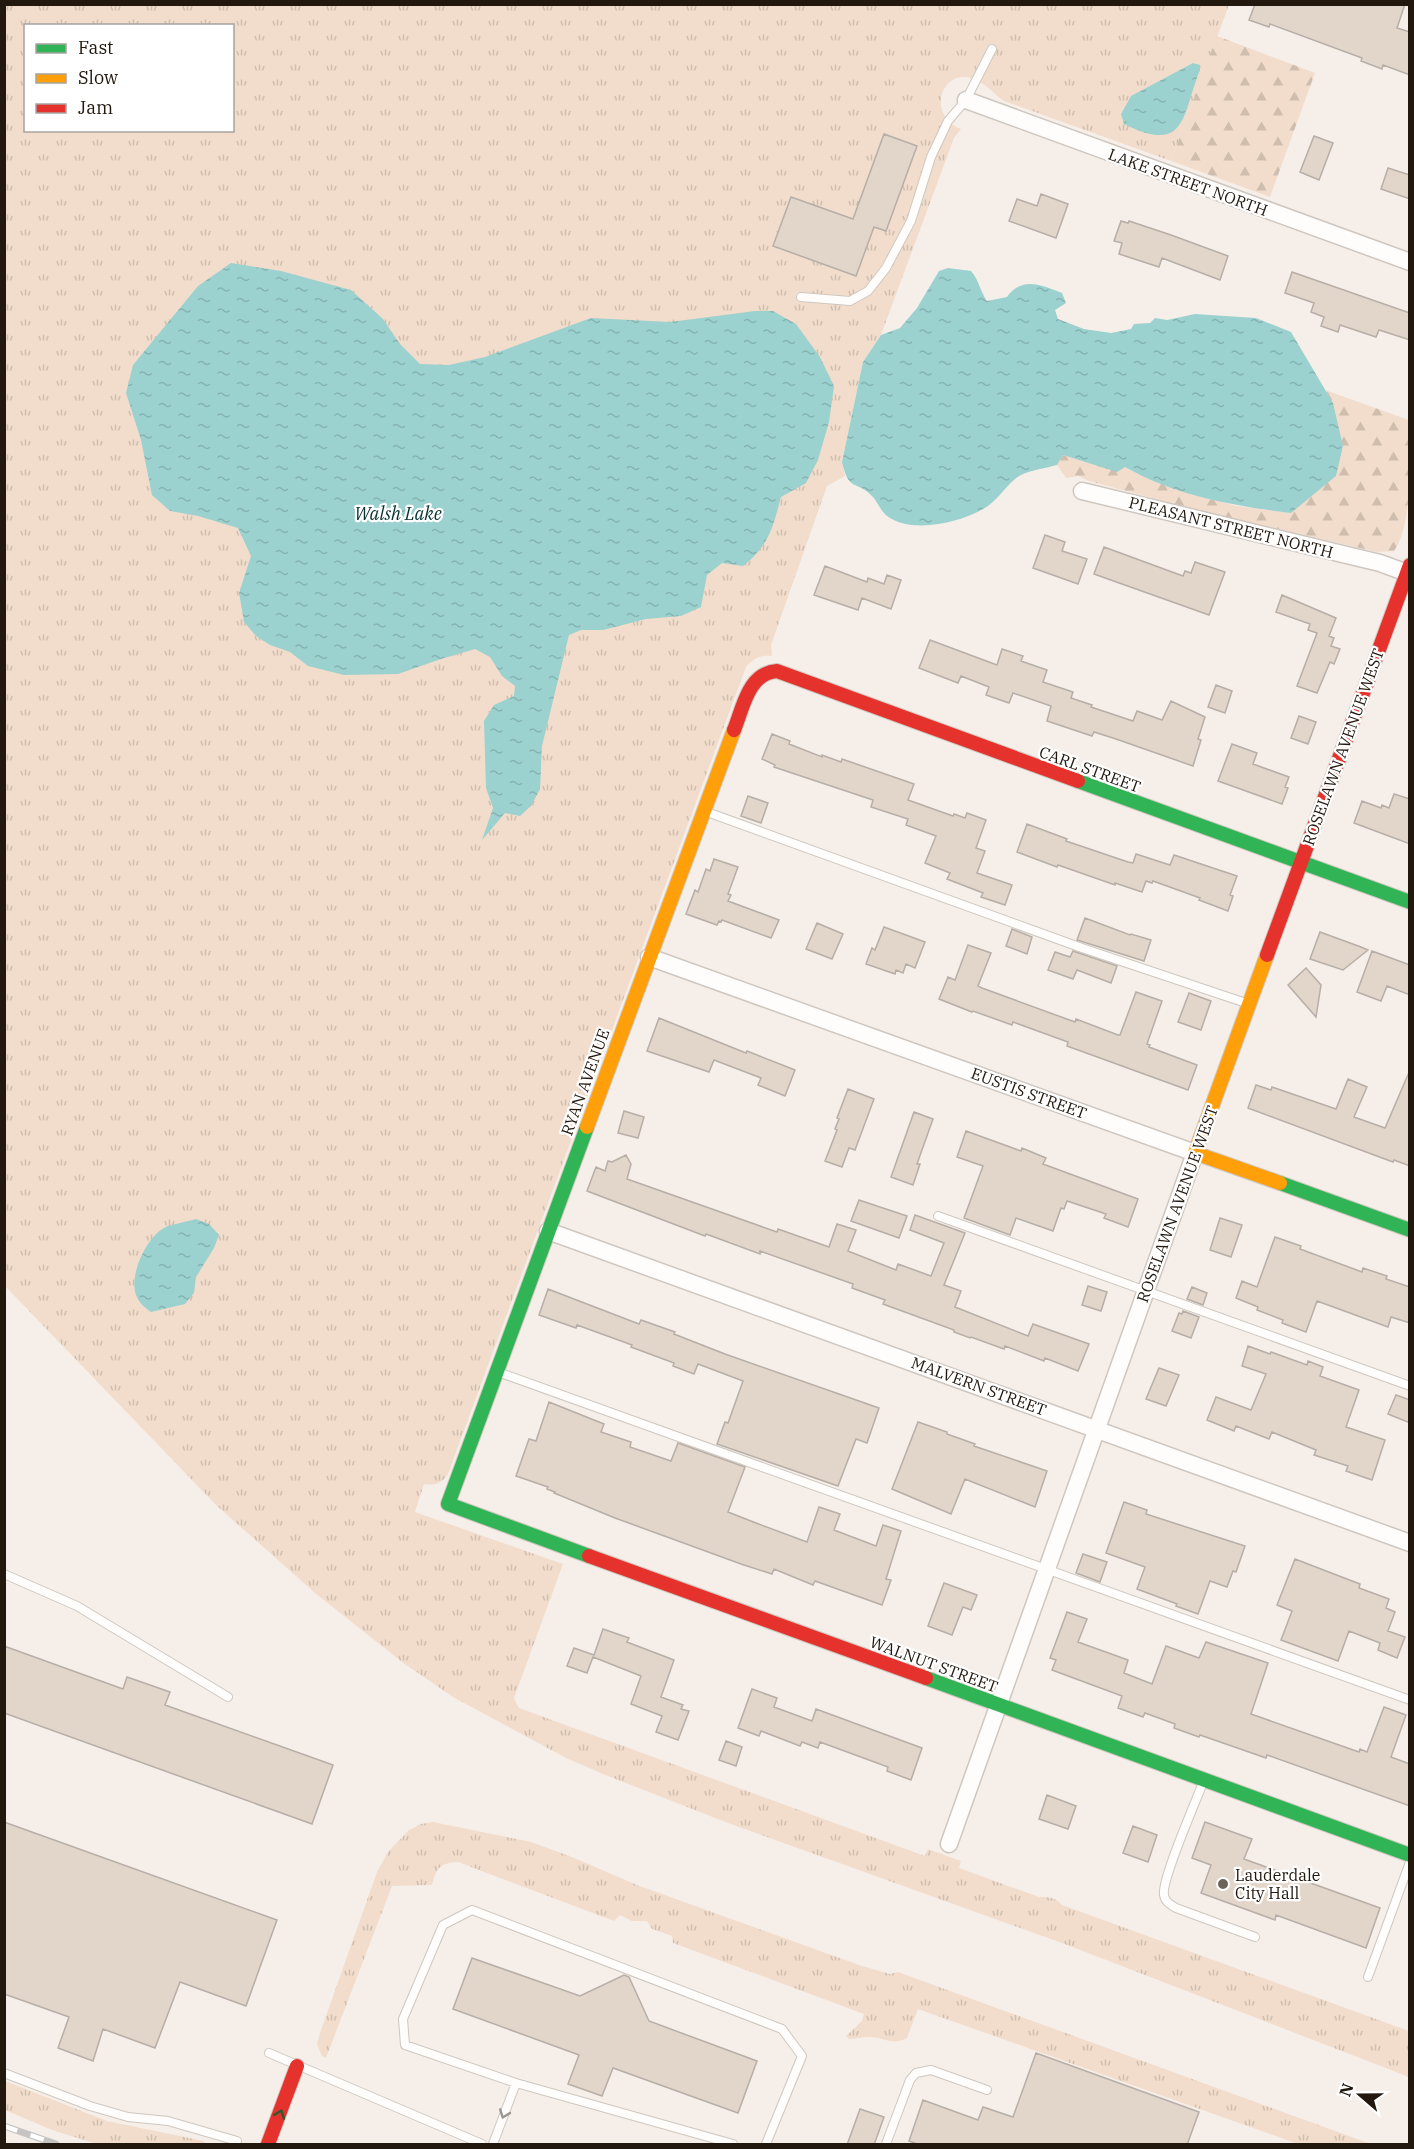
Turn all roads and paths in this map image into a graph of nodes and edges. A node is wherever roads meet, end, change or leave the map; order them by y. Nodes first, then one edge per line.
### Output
1 (992, 49) dead end
2 (966, 100) junction
3 (1410, 262) edge
4 (801, 297) dead end
5 (1082, 491) dead end
6 (1408, 571) edge
7 (760, 674) joint
8 (703, 811) junction
9 (1301, 864) junction
10 (1410, 902) edge
11 (649, 957) junction
12 (1249, 1005) junction
13 (1195, 1152) junction
14 (938, 1216) dead end
15 (1410, 1230) edge
16 (548, 1231) junction
17 (1145, 1292) junction
18 (497, 1372) junction
19 (1410, 1386) edge
20 (1096, 1429) junction
21 (448, 1504) joint
22 (1410, 1543) edge
23 (1045, 1570) junction
24 (4, 1574) edge
25 (228, 1697) dead end
26 (1410, 1700) edge
27 (997, 1704) junction
28 (1204, 1780) junction
29 (949, 1844) dead end
30 (1410, 1855) edge
31 (1410, 1862) edge
32 (1255, 1937) dead end
33 (1368, 1977) dead end
34 (269, 2053) dead end
35 (297, 2066) junction
36 (4, 2073) edge
37 (516, 2083) junction
38 (987, 2090) dead end
39 (237, 2141) dead end
40 (268, 2145) edge
41 (482, 2145) edge
42 (493, 2145) edge
43 (733, 2145) edge
44 (766, 2145) edge
45 (886, 2145) edge

1 - 2 lane
2 - 3 street, LAKE STREET NORTH
2 - 4 lane
5 - 6 street, PLEASANT STREET NORTH
6 - 9 street, ROSELAWN AVENUE WEST
7 - 8 street, RYAN AVENUE
7 - 9 street, CARL STREET
8 - 11 street, RYAN AVENUE
8 - 12 lane
9 - 10 street, CARL STREET
9 - 12 street, ROSELAWN AVENUE WEST
11 - 13 street, EUSTIS STREET
11 - 16 street, RYAN AVENUE
12 - 13 street, ROSELAWN AVENUE WEST
13 - 15 street, EUSTIS STREET
13 - 17 street, ROSELAWN AVENUE WEST
14 - 17 lane
16 - 18 street, RYAN AVENUE
16 - 20 street, MALVERN STREET
17 - 19 lane
17 - 20 street, ROSELAWN AVENUE WEST
18 - 21 street, RYAN AVENUE
18 - 23 lane
20 - 22 street, MALVERN STREET
20 - 23 street, ROSELAWN AVENUE WEST
21 - 27 street, WALNUT STREET
23 - 26 lane
23 - 27 street, ROSELAWN AVENUE WEST
24 - 25 lane
27 - 28 street, WALNUT STREET
27 - 29 street, ROSELAWN AVENUE WEST
28 - 30 street, WALNUT STREET
28 - 32 lane
31 - 33 lane
34 - 35 lane
40 -> 35 street
35 - 41 lane
36 - 39 lane
37 -> 42 lane
37 - 43 lane
37 - 44 lane
38 - 45 lane

